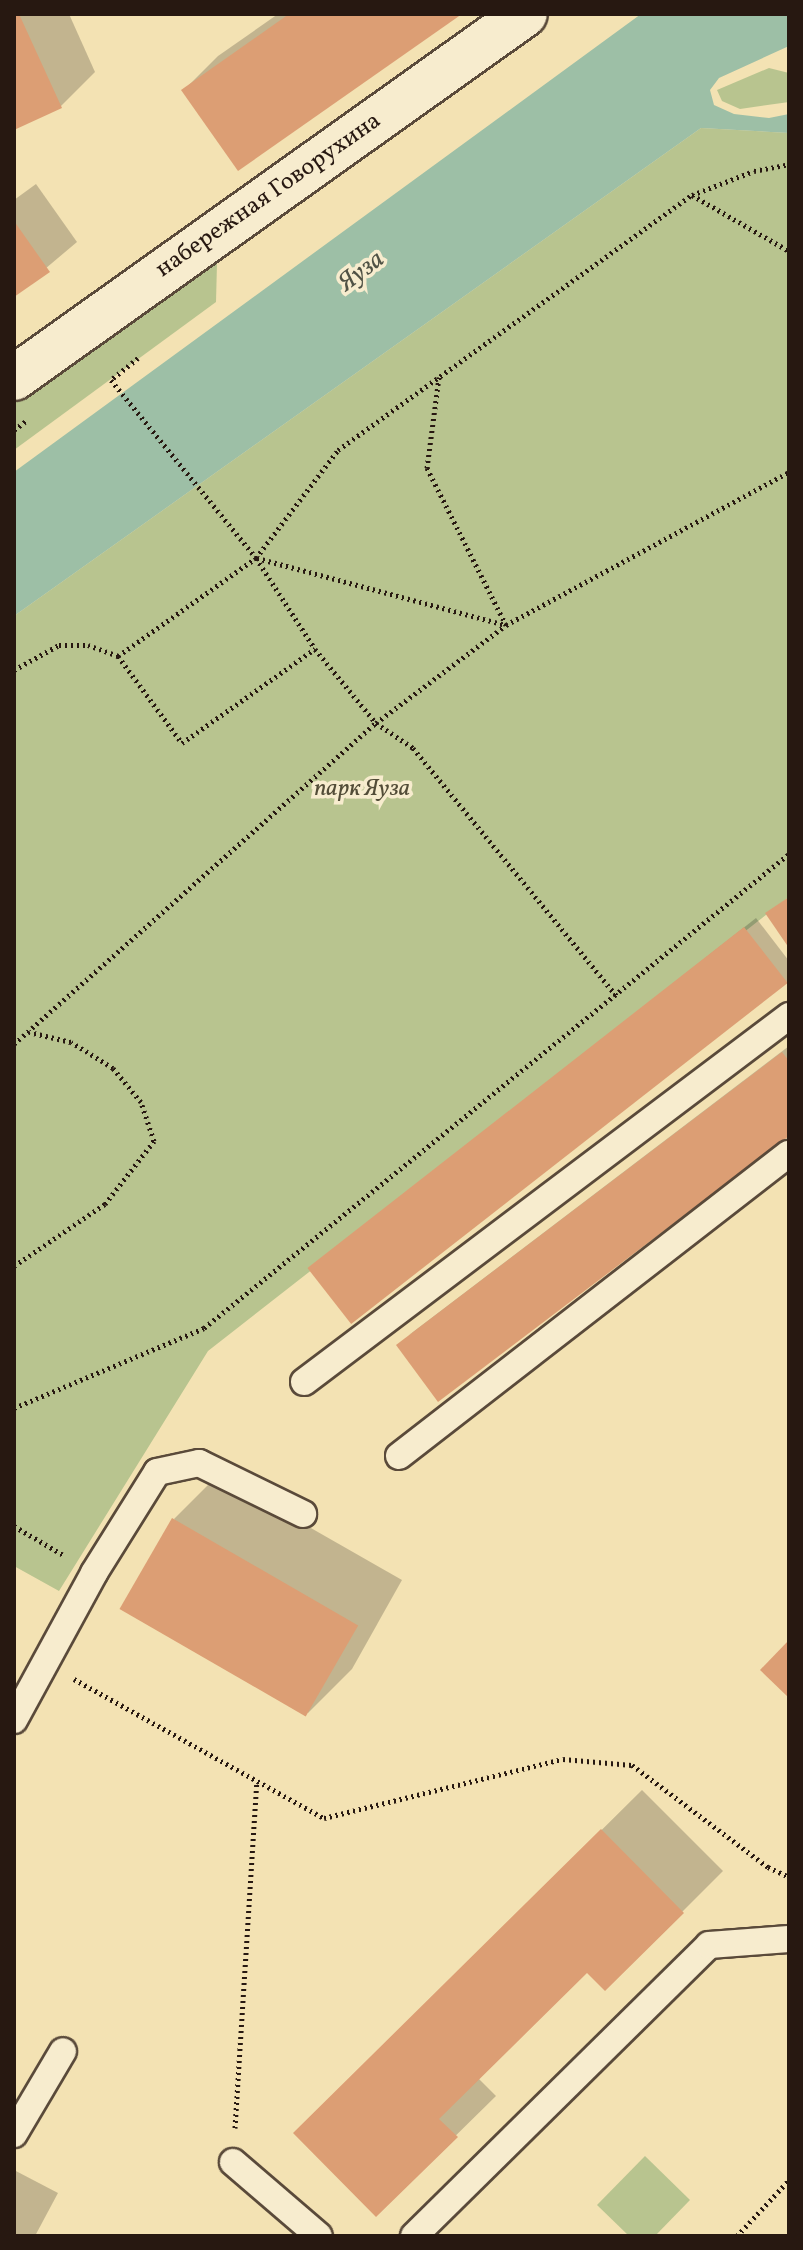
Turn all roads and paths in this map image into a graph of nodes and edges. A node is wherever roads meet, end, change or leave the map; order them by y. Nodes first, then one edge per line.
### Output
1 (525, 14) edge
2 (789, 164) edge
3 (692, 195) junction
4 (789, 251) edge
5 (138, 358) dead end
6 (439, 377) junction
7 (14, 378) edge
8 (789, 472) edge
9 (256, 558) junction
10 (506, 625) junction
11 (315, 649) junction
12 (118, 656) junction
13 (14, 670) edge
14 (376, 723) junction
15 (789, 854) edge
16 (617, 997) junction
17 (789, 1016) edge
18 (28, 1031) junction
19 (14, 1044) edge
20 (789, 1154) edge
21 (14, 1266) edge
22 (304, 1382) dead end
23 (14, 1408) edge
24 (399, 1456) dead end
25 (303, 1514) dead end
26 (14, 1526) edge
27 (94, 1573) junction
28 (45, 1663) junction
29 (14, 1720) edge
30 (257, 1781) junction
31 (789, 1877) edge
32 (789, 1939) edge
33 (63, 2051) dead end
34 (14, 2134) edge
35 (233, 2162) joint
36 (789, 2180) edge
37 (319, 2236) edge
38 (414, 2236) edge
39 (737, 2236) edge

1 - 7 street, набережная Говорухина
2 - 3 path
3 - 4 path
3 - 6 path
5 - 9 path
6 - 9 path
6 - 10 path
8 - 10 path
9 - 10 path
9 - 11 path
9 - 12 path
10 - 14 path
11 - 12 path
11 - 14 path
12 - 13 path
14 - 16 path
14 - 18 path
15 - 16 path
16 - 23 path
17 - 22 lane
18 - 19 path
18 - 21 path
20 - 24 lane
25 - 27 lane
26 - 27 path
27 - 28 lane
28 - 29 lane
28 - 30 path
30 - 31 path
30 - 35 path
32 - 38 lane
33 - 34 lane
35 - 37 lane
36 - 39 path

